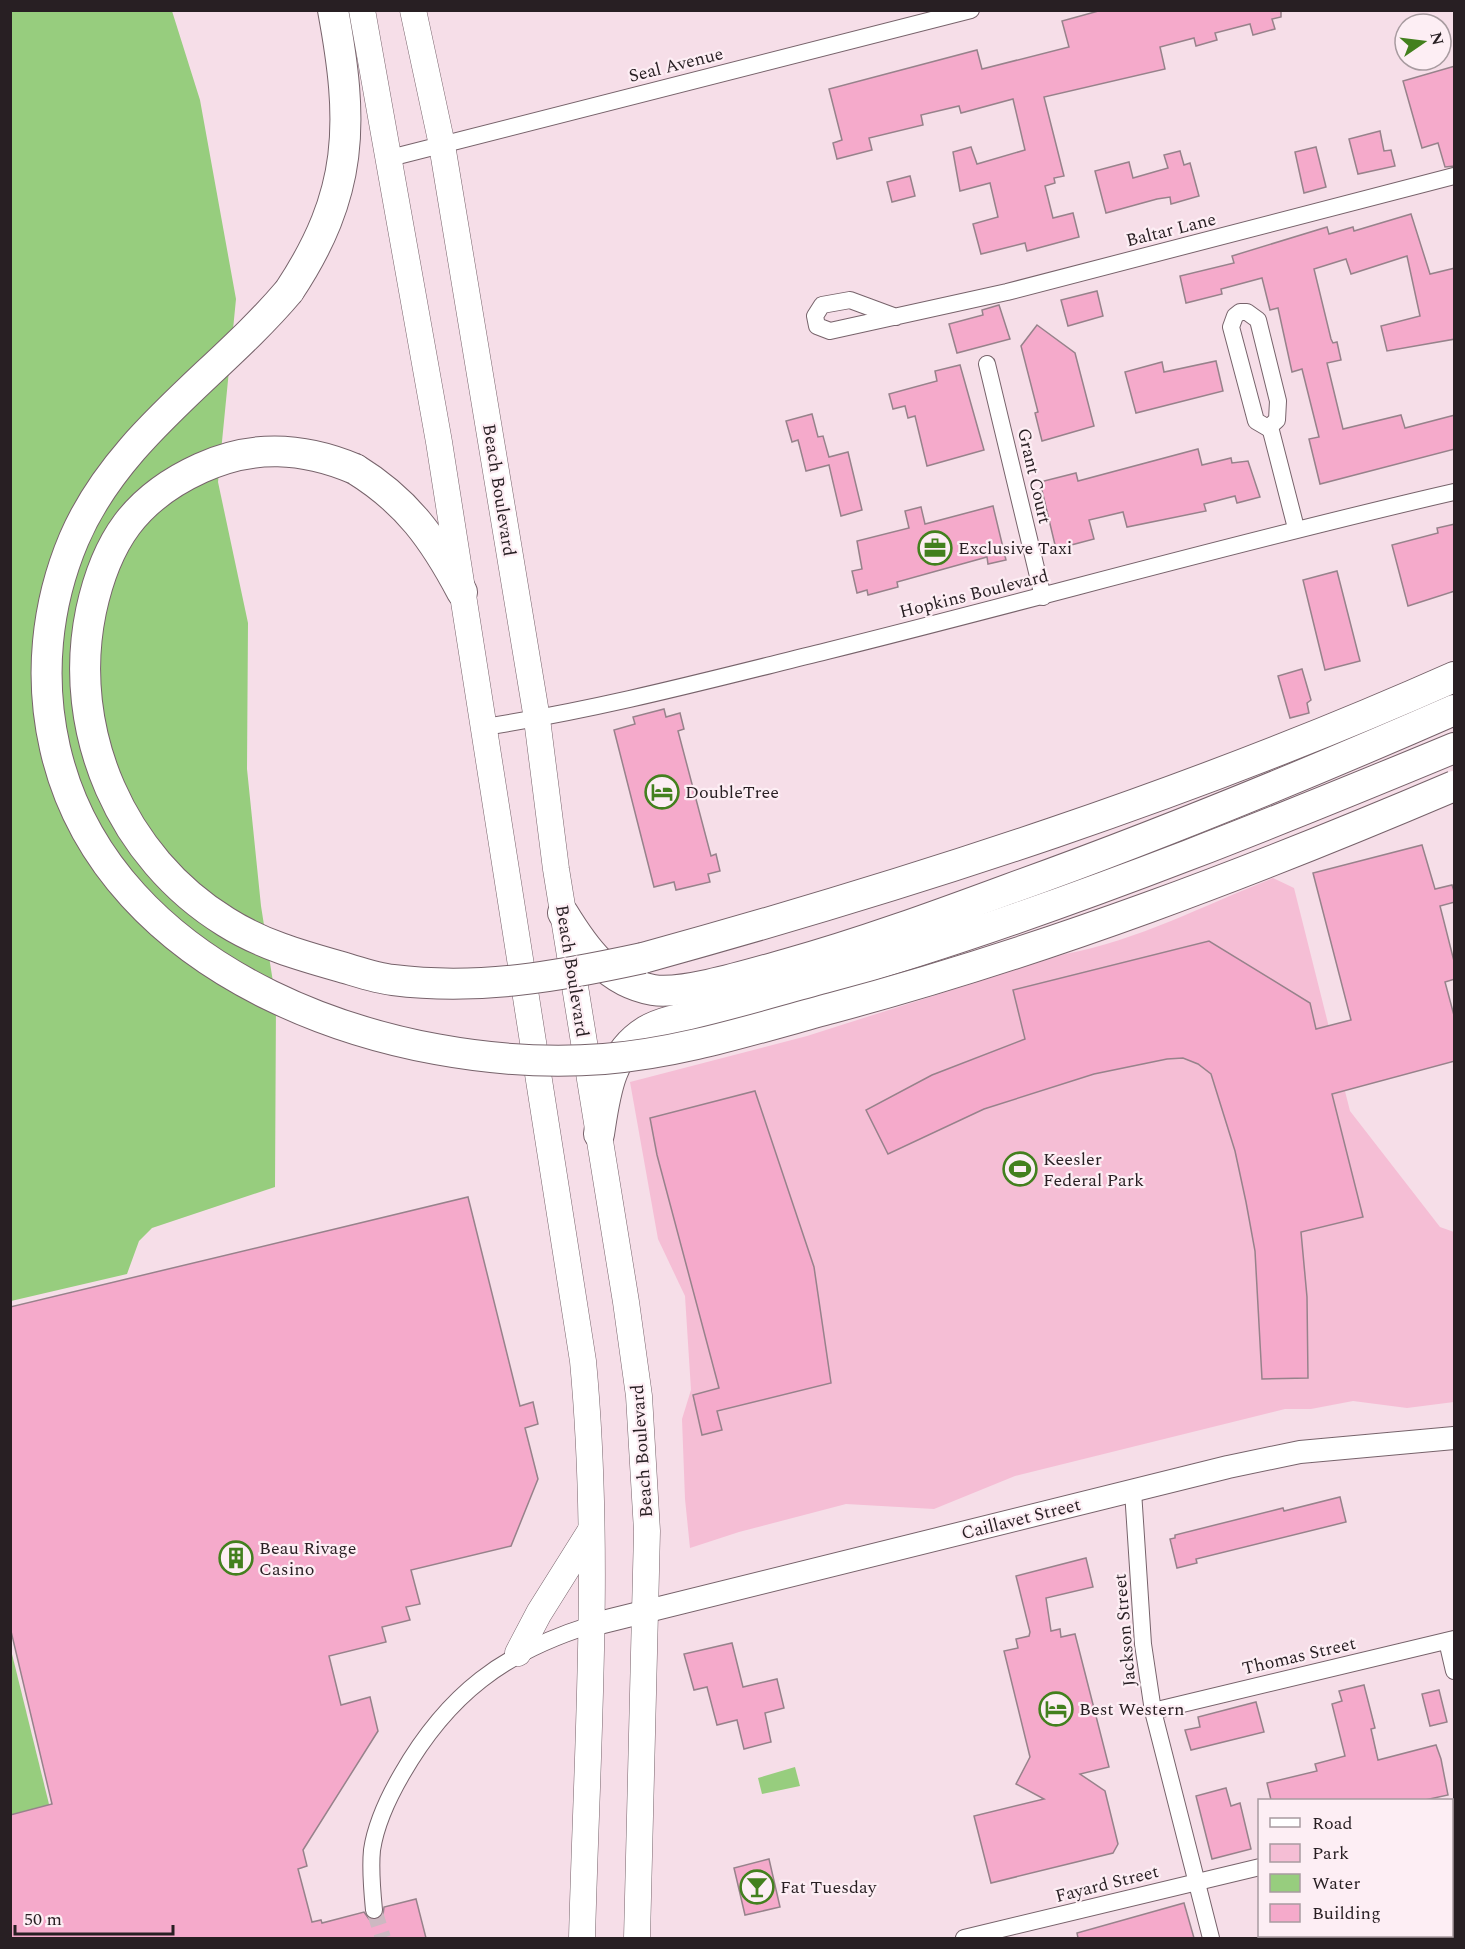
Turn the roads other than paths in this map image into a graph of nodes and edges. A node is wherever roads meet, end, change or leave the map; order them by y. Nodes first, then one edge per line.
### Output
1 (333, 10) edge
2 (362, 10) edge
3 (412, 10) edge
4 (971, 10) edge
5 (442, 145) junction
6 (390, 158) junction
7 (1455, 176) edge
8 (896, 317) dead end
9 (987, 364) dead end
10 (1270, 427) junction
11 (1455, 492) edge
12 (1296, 528) junction
13 (462, 592) junction
14 (1043, 597) junction
15 (1455, 677) edge
16 (1455, 710) edge
17 (537, 719) junction
18 (484, 727) junction
19 (1455, 748) edge
20 (1455, 786) edge
21 (563, 913) junction
22 (599, 1134) junction
23 (1455, 1438) edge
24 (1133, 1491) junction
25 (593, 1527) junction
26 (644, 1611) junction
27 (591, 1625) junction
28 (1451, 1640) edge
29 (518, 1653) junction
30 (1455, 1671) edge
31 (1153, 1711) junction
32 (1258, 1868) edge
33 (1197, 1883) junction
34 (374, 1910) tunnel mouth
35 (582, 1938) edge
36 (637, 1938) edge
37 (964, 1938) edge
38 (1211, 1938) edge

1 - 20 highway, bridge
2 - 6 main road
3 - 5 main road, Beach Boulevard
4 - 5 street, Seal Avenue
5 - 6 street, Seal Avenue
5 - 17 main road, Beach Boulevard
6 - 13 main road
7 - 8 street, Baltar Lane
9 - 14 street, Grant Court
10 - 10 street
10 - 12 street
11 - 12 street, Hopkins Boulevard
12 - 14 street, Hopkins Boulevard
13 - 15 highway, bridge
13 - 18 main road
14 - 17 street, Hopkins Boulevard
16 - 21 highway
17 - 18 street, Hopkins Boulevard
17 - 21 main road, Beach Boulevard
18 - 25 main road
19 - 22 highway
21 - 22 main road, Beach Boulevard
22 - 26 main road, Beach Boulevard
23 - 24 main road, Caillavet Street
24 - 26 main road, Caillavet Street
24 - 31 street, Jackson Street
25 - 27 main road
25 - 29 main road
26 - 27 main road, Caillavet Street
26 - 36 main road, Beach Boulevard
27 - 29 street
27 - 35 main road
28 - 30 street
28 - 31 street, Thomas Street
29 - 34 street
31 - 33 street, Jackson Street
32 - 33 street, Fayard Street
33 - 37 street, Fayard Street
33 - 38 street, Jackson Street

